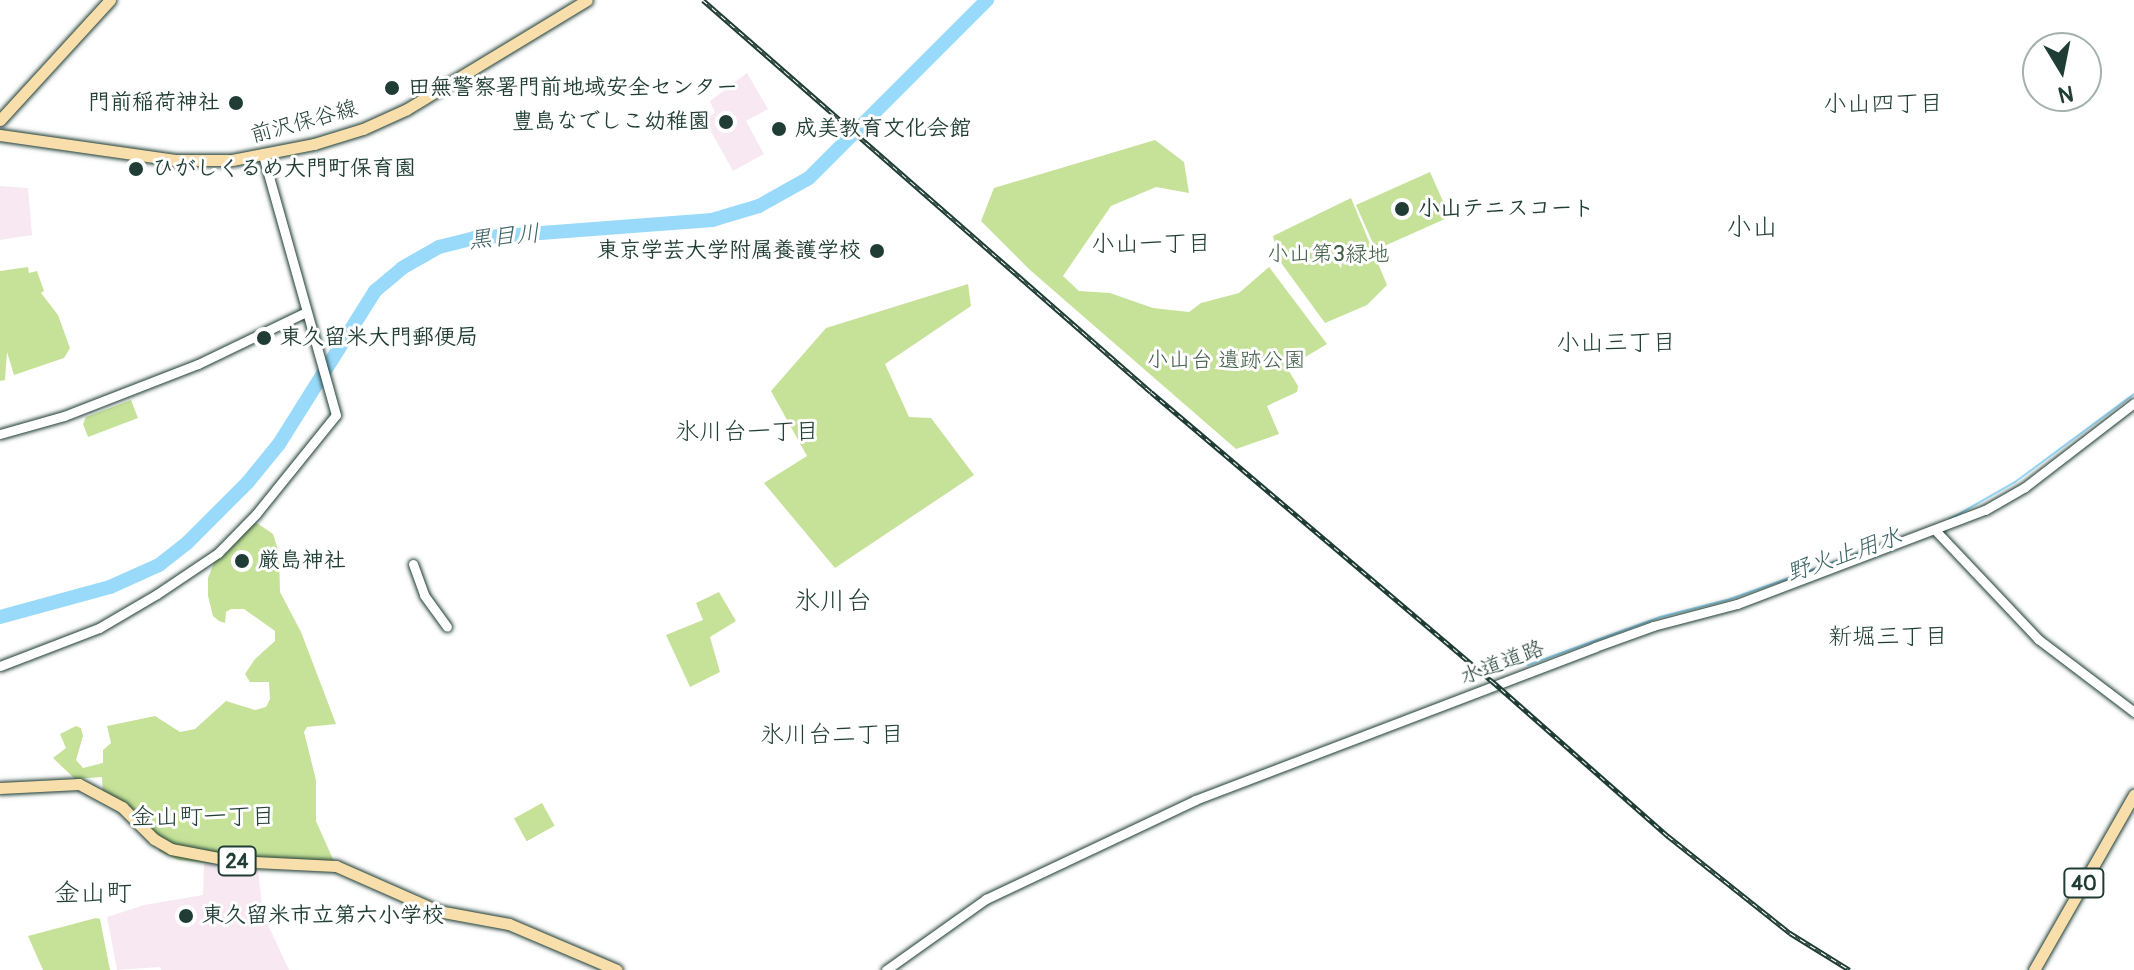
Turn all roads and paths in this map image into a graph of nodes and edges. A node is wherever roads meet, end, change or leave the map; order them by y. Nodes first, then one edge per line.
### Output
1 (110, 0) edge
2 (587, 0) edge
3 (0, 120) edge
4 (0, 135) edge
5 (263, 156) junction
6 (306, 312) junction
7 (2134, 403) edge
8 (0, 434) edge
9 (1936, 531) junction
10 (413, 564) dead end
11 (447, 627) dead end
12 (0, 666) edge
13 (2134, 712) edge
14 (0, 788) edge
15 (2134, 795) edge
16 (617, 970) edge
17 (886, 970) edge
18 (2034, 970) edge

1 - 3 main road
2 - 5 main road, 前沢保谷線
4 - 5 main road, 前沢保谷線
5 - 6 street
6 - 8 street
6 - 12 street
7 - 9 street, 水道道路
9 - 13 street
9 - 17 street, 水道道路
10 - 11 street
14 - 16 main road, 24
15 - 18 main road, 40

